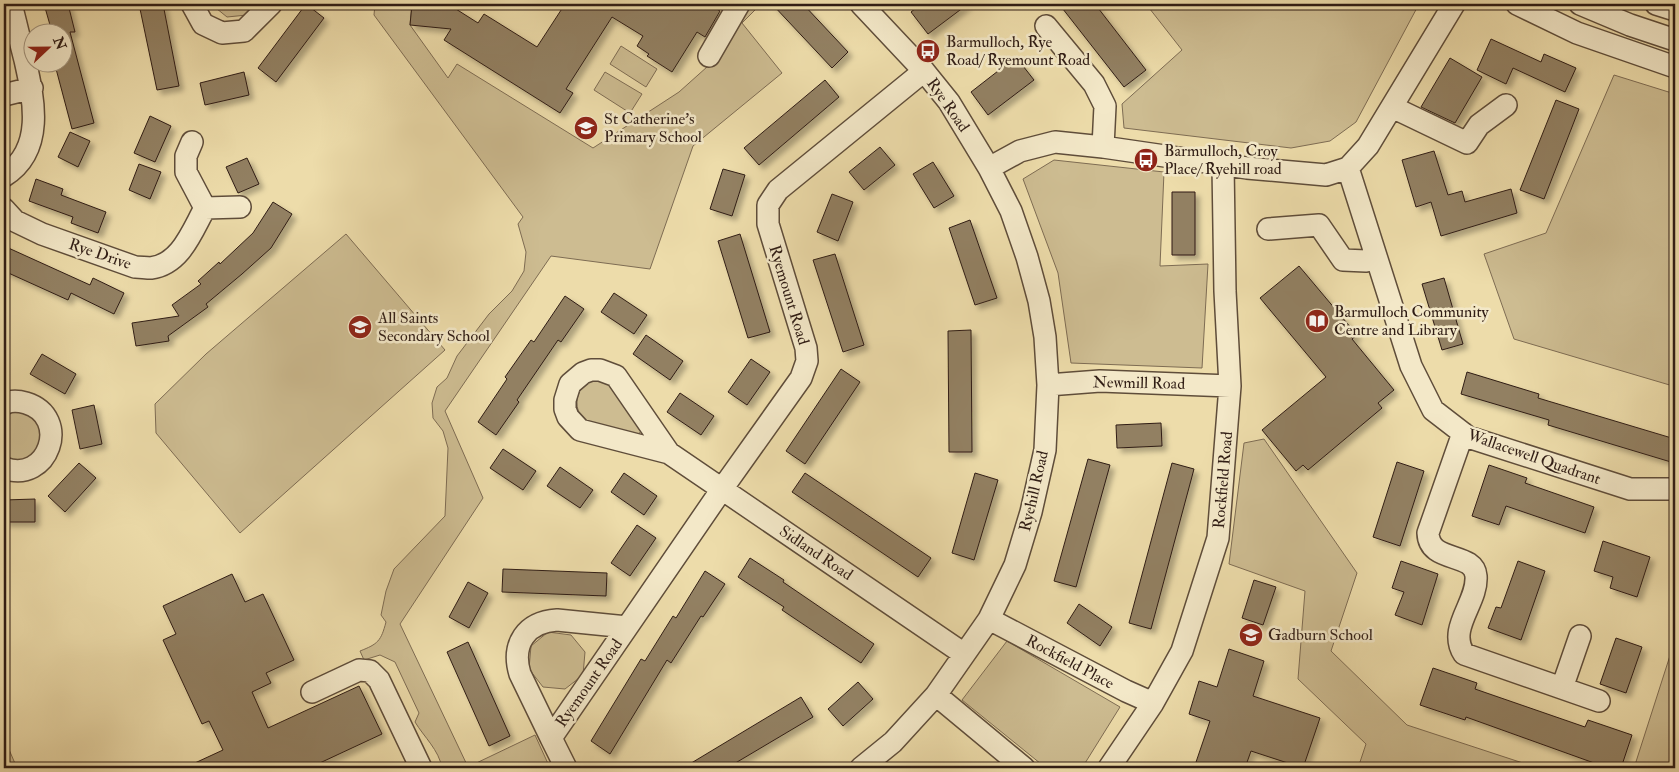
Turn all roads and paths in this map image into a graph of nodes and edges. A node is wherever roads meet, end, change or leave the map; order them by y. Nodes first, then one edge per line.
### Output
1 (11, 4) edge
2 (192, 4) edge
3 (271, 4) edge
4 (739, 4) edge
5 (861, 4) edge
6 (1454, 4) edge
7 (1517, 4) edge
8 (1580, 4) edge
9 (1656, 4) edge
10 (1675, 10) edge
11 (1046, 26) dead end
12 (1675, 40) edge
13 (709, 56) dead end
14 (1675, 67) edge
15 (924, 71) junction
16 (32, 88) junction
17 (4, 94) edge
18 (1506, 105) dead end
19 (1392, 107) junction
20 (192, 142) dead end
21 (1103, 147) junction
22 (1223, 165) junction
23 (989, 168) junction
24 (1348, 168) junction
25 (4, 176) edge
26 (240, 207) dead end
27 (205, 208) junction
28 (4, 209) edge
29 (1268, 228) dead end
30 (1377, 259) junction
31 (1048, 386) junction
32 (1230, 386) junction
33 (4, 404) edge
34 (1463, 433) junction
35 (669, 453) junction
36 (4, 468) edge
37 (722, 489) junction
38 (1675, 489) edge
39 (989, 619) junction
40 (627, 627) junction
41 (1580, 636) dead end
42 (964, 654) junction
43 (1562, 688) junction
44 (312, 692) dead end
45 (936, 695) junction
46 (1599, 701) dead end
47 (1152, 703) junction
48 (551, 738) junction
49 (421, 768) edge
50 (566, 768) edge
51 (861, 768) edge
52 (1024, 768) edge
53 (1109, 768) edge

1 - 16 street
2 - 3 street
4 - 13 street
5 - 15 street, Rye Road
6 - 19 street
7 - 14 street
8 - 12 street
9 - 10 street
11 - 21 street
15 - 23 street, Rye Road
15 - 37 street, Ryemount Road
16 - 17 street
16 - 25 street
18 - 19 street
19 - 24 street
20 - 27 street
21 - 22 street
21 - 23 street
22 - 24 street
22 - 32 street, Rockfield Road
23 - 31 street, Ryehill Road
24 - 30 street, Wallacewell Quadrant
26 - 27 street
27 - 28 street, Rye Drive
29 - 30 street
30 - 34 street, Wallacewell Quadrant
31 - 32 street, Newmill Road
31 - 39 street, Ryehill Road
32 - 47 street, Rockfield Road
33 - 36 street
34 - 38 street, Wallacewell Quadrant
34 - 43 street
35 - 35 street, Sidland Road
35 - 37 street, Sidland Road
37 - 40 street, Ryemount Road
37 - 42 street, Sidland Road
39 - 42 street, Ryehill Road
39 - 47 street, Rockfield Place
40 - 48 street, Ryemount Road
40 - 48 street, Ryemount Road
41 - 43 street
42 - 45 street, Ryehill Road
43 - 46 street
44 - 49 street
45 - 51 street, Ryehill Road
45 - 52 street
47 - 53 street, Rockfield Road
48 - 50 street, Ryemount Road

